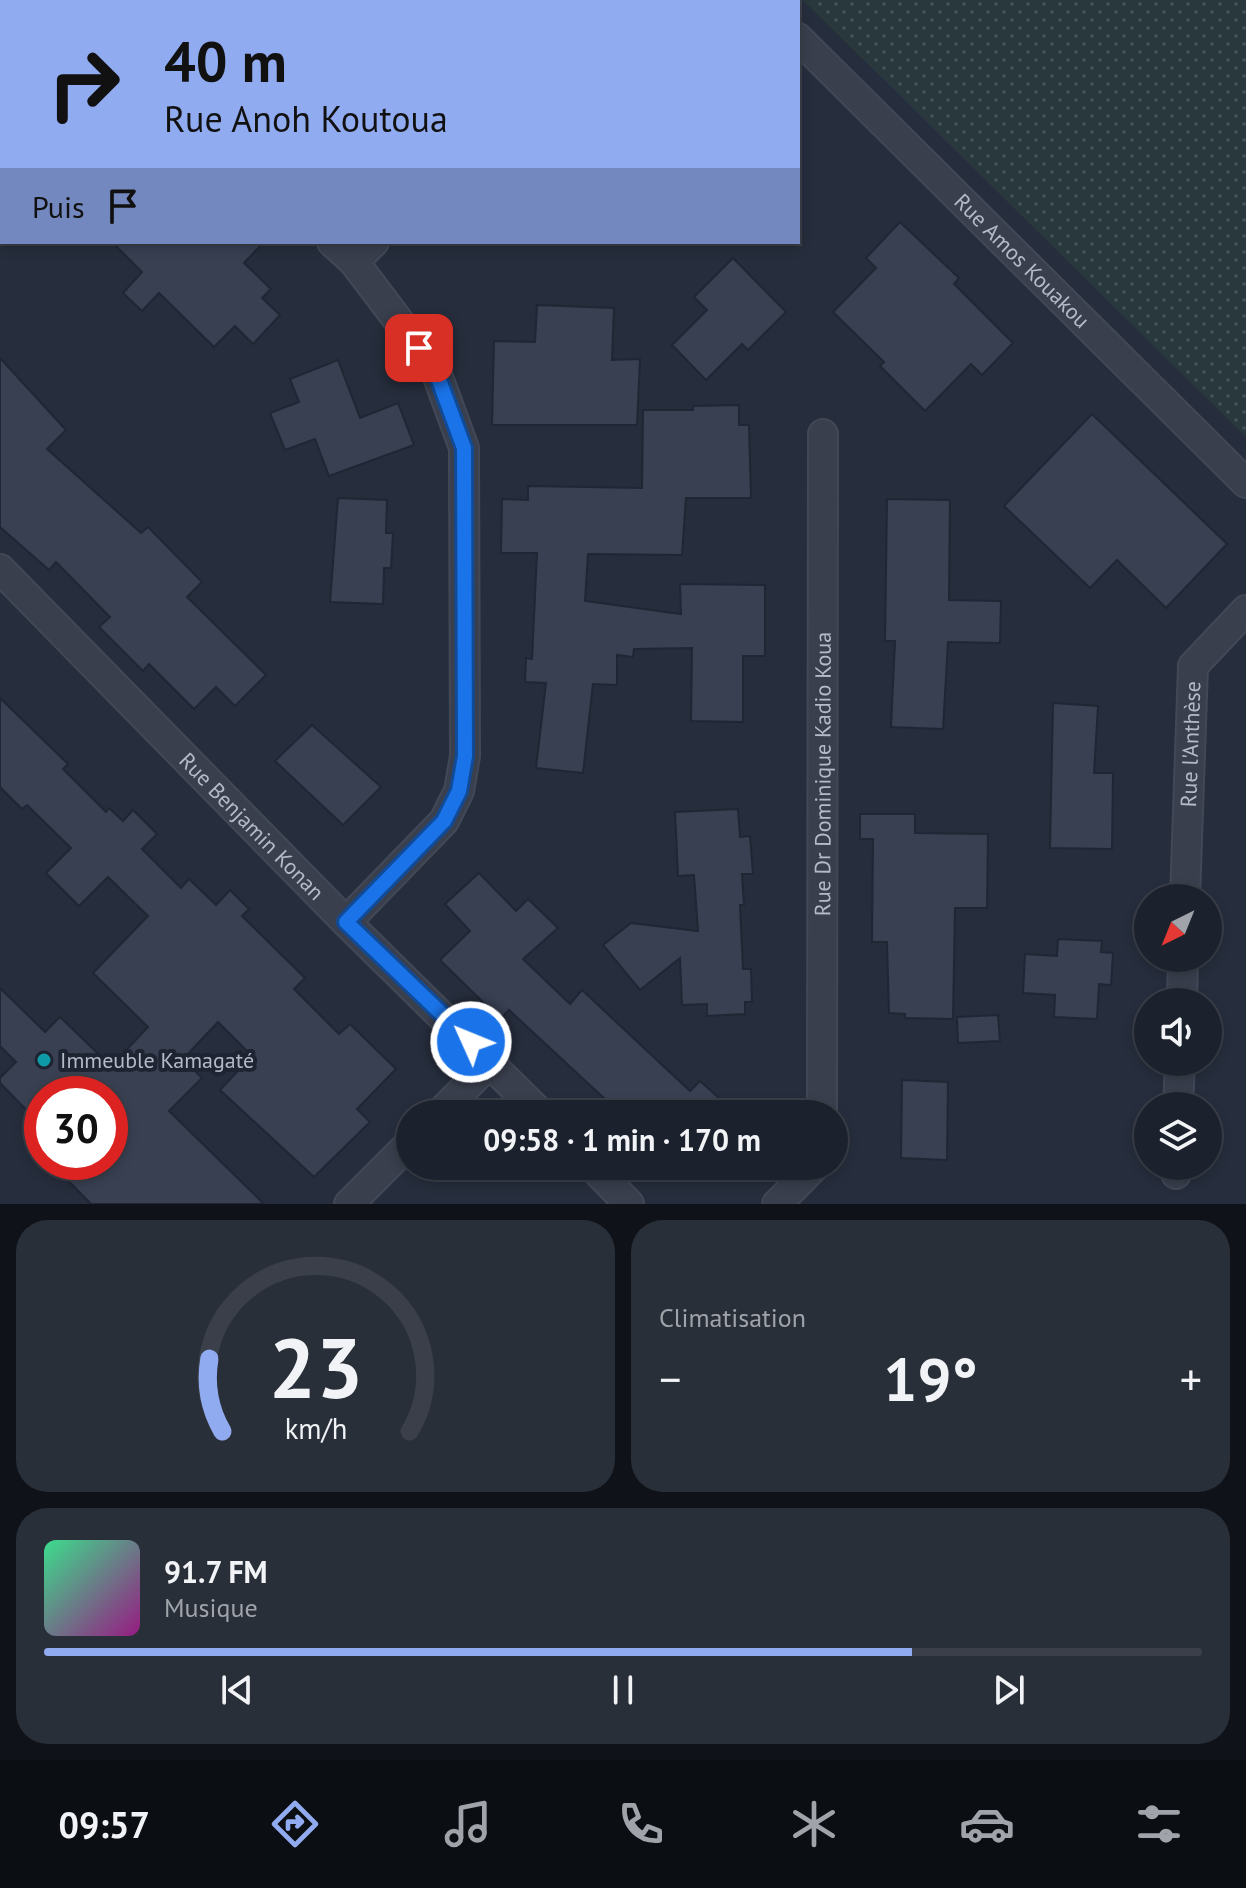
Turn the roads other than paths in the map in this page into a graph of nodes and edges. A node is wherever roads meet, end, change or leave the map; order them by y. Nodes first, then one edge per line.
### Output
1 (800, 40) edge
2 (334, 244) edge
3 (372, 244) edge
4 (354, 262) junction
5 (823, 434) dead end
6 (1246, 483) edge
7 (0, 569) edge
8 (1246, 610) edge
9 (1185, 884) edge
10 (346, 922) junction
11 (491, 1062) junction
12 (453, 1100) edge
13 (528, 1100) edge
14 (822, 1100) edge
15 (396, 1157) edge
16 (606, 1180) edge
17 (801, 1180) edge
18 (349, 1204) edge
19 (629, 1204) edge
20 (777, 1204) edge

1 - 6 street, Rue Amos Kouakou
2 - 4 street
3 - 4 street
4 - 10 street
5 - 14 street, Rue Dr Dominique Kadio Koua
7 - 10 street, Rue Benjamin Konan
8 - 9 street, Rue l'Anthèse
10 - 11 street, Rue Benjamin Konan
11 - 12 street
11 - 13 street, Rue Benjamin Konan
15 - 18 street
16 - 19 street
17 - 20 street

